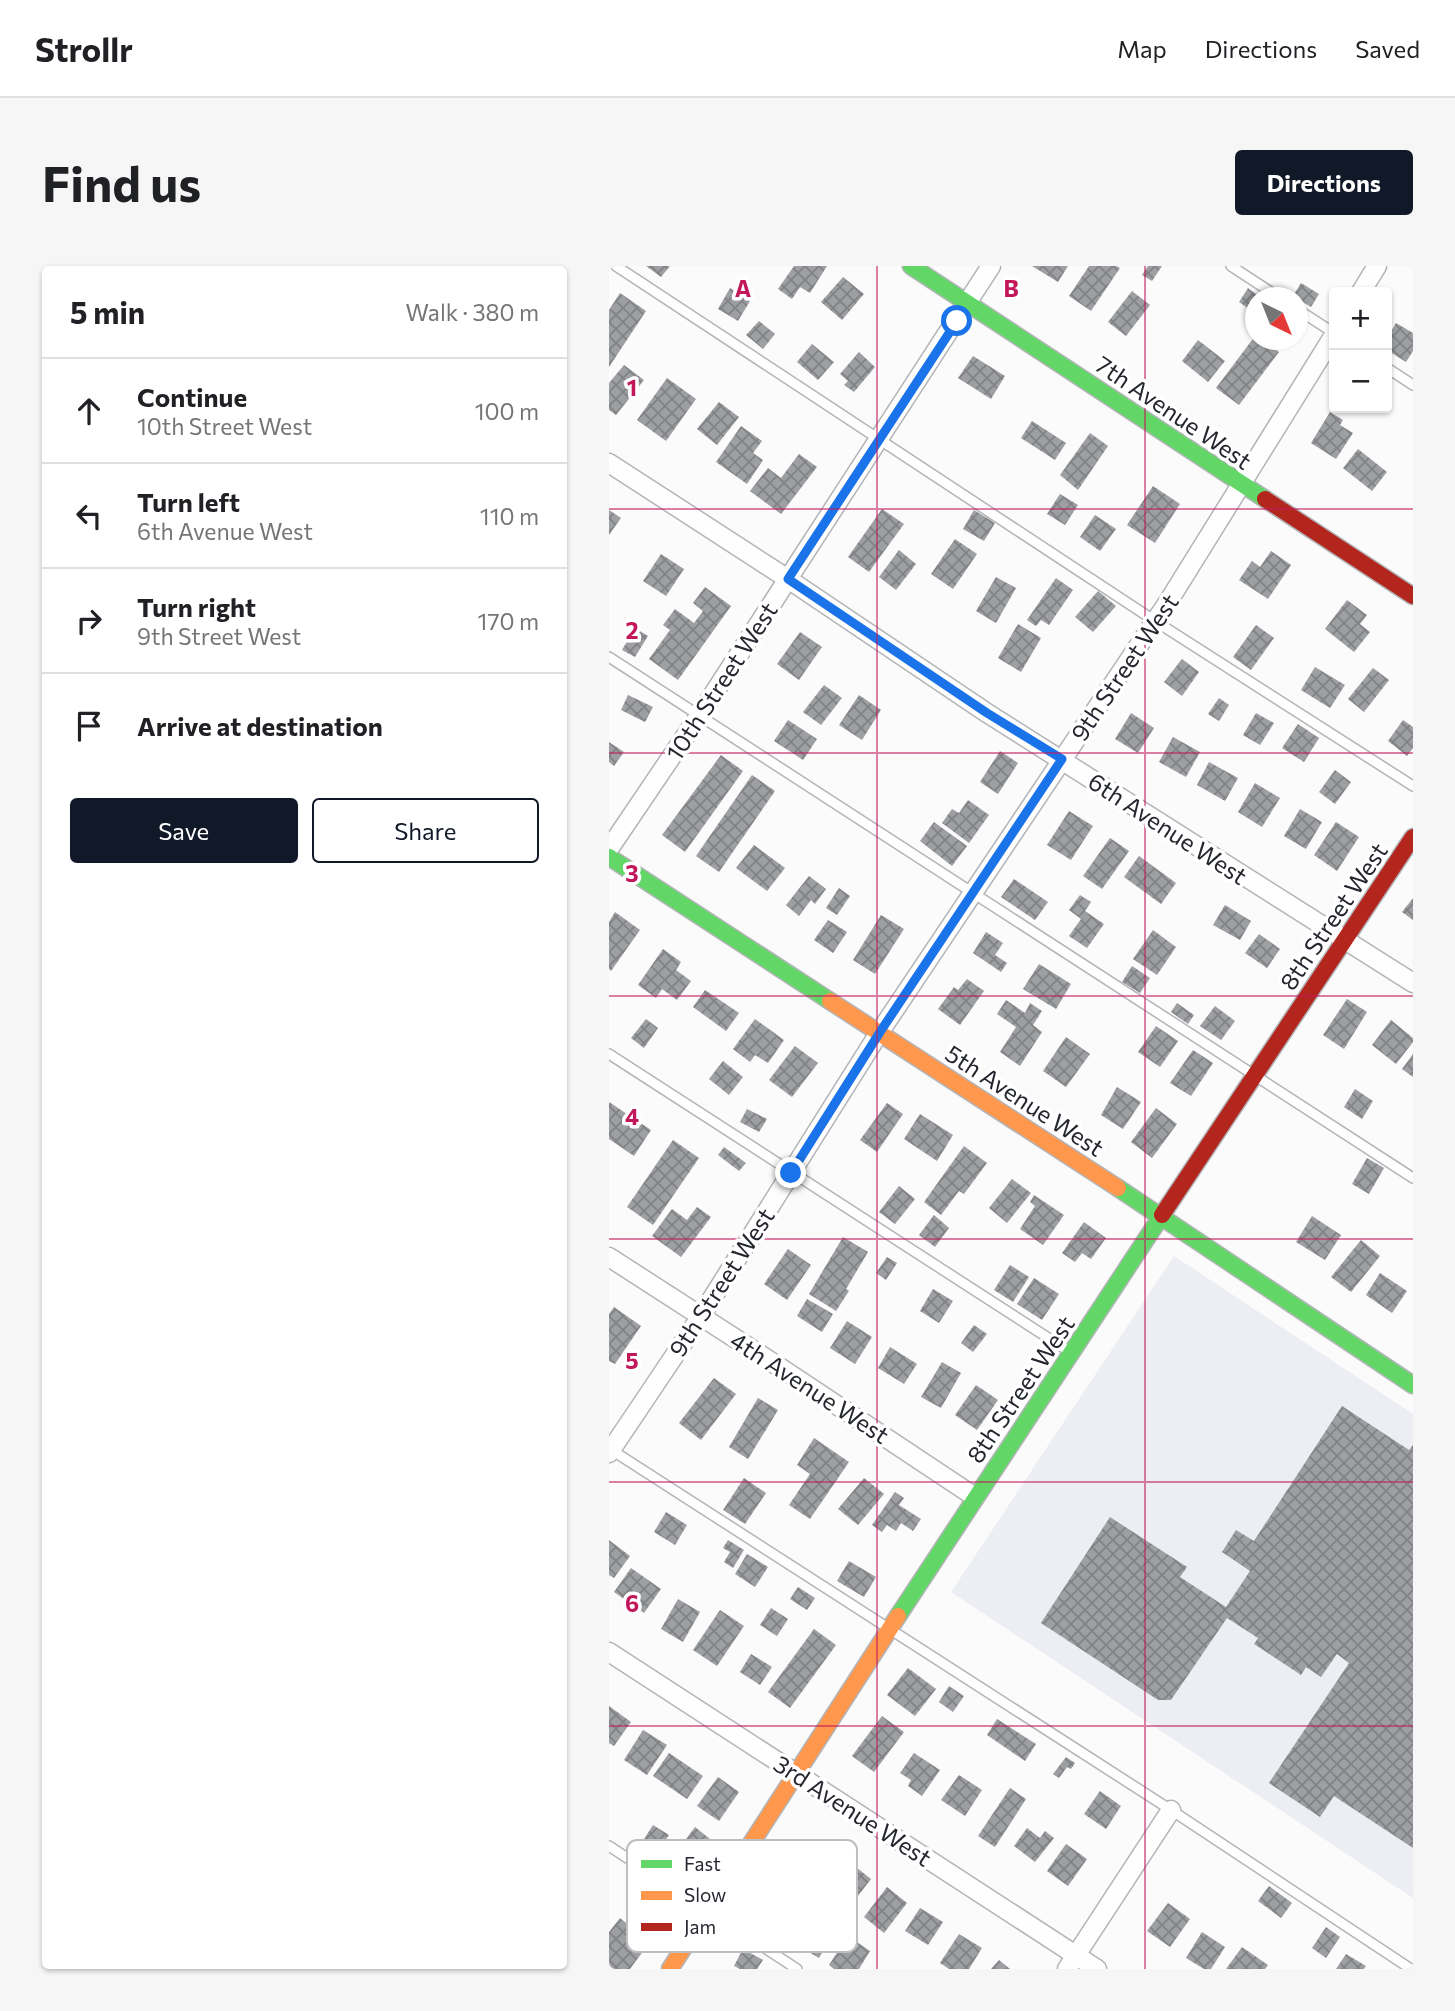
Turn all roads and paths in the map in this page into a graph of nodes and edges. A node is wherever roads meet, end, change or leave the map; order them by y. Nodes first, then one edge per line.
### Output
1 (616, 266) edge
2 (911, 266) edge
3 (991, 266) edge
4 (1231, 266) edge
5 (1377, 266) edge
6 (1263, 287) edge
7 (1364, 287) edge
8 (967, 303) junction
9 (1308, 316) edge
10 (1329, 331) edge
11 (1329, 342) edge
12 (1392, 371) edge
13 (1413, 385) edge
14 (879, 439) junction
15 (609, 463) edge
16 (1241, 484) junction
17 (788, 579) junction
18 (1413, 596) edge
19 (1155, 621) junction
20 (609, 657) edge
21 (699, 716) junction
22 (1062, 759) junction
23 (1413, 786) edge
24 (1413, 838) edge
25 (609, 849) edge
26 (609, 857) edge
27 (973, 894) junction
28 (1345, 941) junction
29 (1413, 983) edge
30 (880, 1032) junction
31 (609, 1054) edge
32 (1254, 1076) junction
33 (791, 1173) junction
34 (1413, 1178) edge
35 (1162, 1217) junction
36 (609, 1257) edge
37 (701, 1316) junction
38 (1071, 1353) junction
39 (1413, 1385) edge
40 (610, 1450) edge
41 (975, 1497) junction
42 (891, 1630) junction
43 (609, 1652) edge
44 (797, 1774) junction
45 (1171, 1810) junction
46 (754, 1840) edge
47 (609, 1846) edge
48 (627, 1858) edge
49 (681, 1952) edge
50 (771, 1952) edge
51 (1071, 1962) edge
52 (670, 1969) edge
53 (797, 1969) edge
54 (1097, 1969) edge
55 (1411, 1969) edge

1 - 14 lane
2 - 8 street, 7th Avenue West
3 - 8 street, 10th Street West
4 - 6 lane
5 - 7 street
8 - 14 street, 10th Street West
8 - 16 street, 7th Avenue West
9 - 10 lane
11 - 16 street, 9th Street West
12 - 13 lane
14 - 17 street, 10th Street West
14 - 19 lane
15 - 17 street, 6th Avenue West
16 - 18 street, 7th Avenue West
16 - 19 street, 9th Street West
17 - 21 street, 10th Street West
17 - 22 street, 6th Avenue West
19 - 22 street, 9th Street West
19 - 23 lane
20 - 21 lane
21 - 25 street, 10th Street West
21 - 27 lane
22 - 27 street, 9th Street West
22 - 28 street, 6th Avenue West
24 - 28 street, 8th Street West
26 - 30 street, 5th Avenue West
27 - 30 street, 9th Street West
27 - 32 lane
28 - 29 street, 6th Avenue West
28 - 32 street, 8th Street West
30 - 33 street, 9th Street West
30 - 35 street, 5th Avenue West
31 - 33 lane
32 - 34 lane
32 - 35 street, 8th Street West
33 - 37 street, 9th Street West
33 - 38 lane
35 - 38 street, 8th Street West
35 - 39 street, 5th Avenue West
36 - 37 street, 4th Avenue West
37 - 40 street, 9th Street West
37 - 41 street, 4th Avenue West
38 - 41 street, 8th Street West
40 - 42 lane
41 - 42 street, 8th Street West
42 - 44 street, 8th Street West
42 - 45 lane
43 - 44 street, 3rd Avenue West
44 - 46 street, 8th Street West
44 - 51 street, 3rd Avenue West
45 - 51 street
45 - 55 lane
47 - 48 lane
49 - 52 street, 8th Street West
50 - 53 lane
51 - 54 street, 3rd Avenue West

